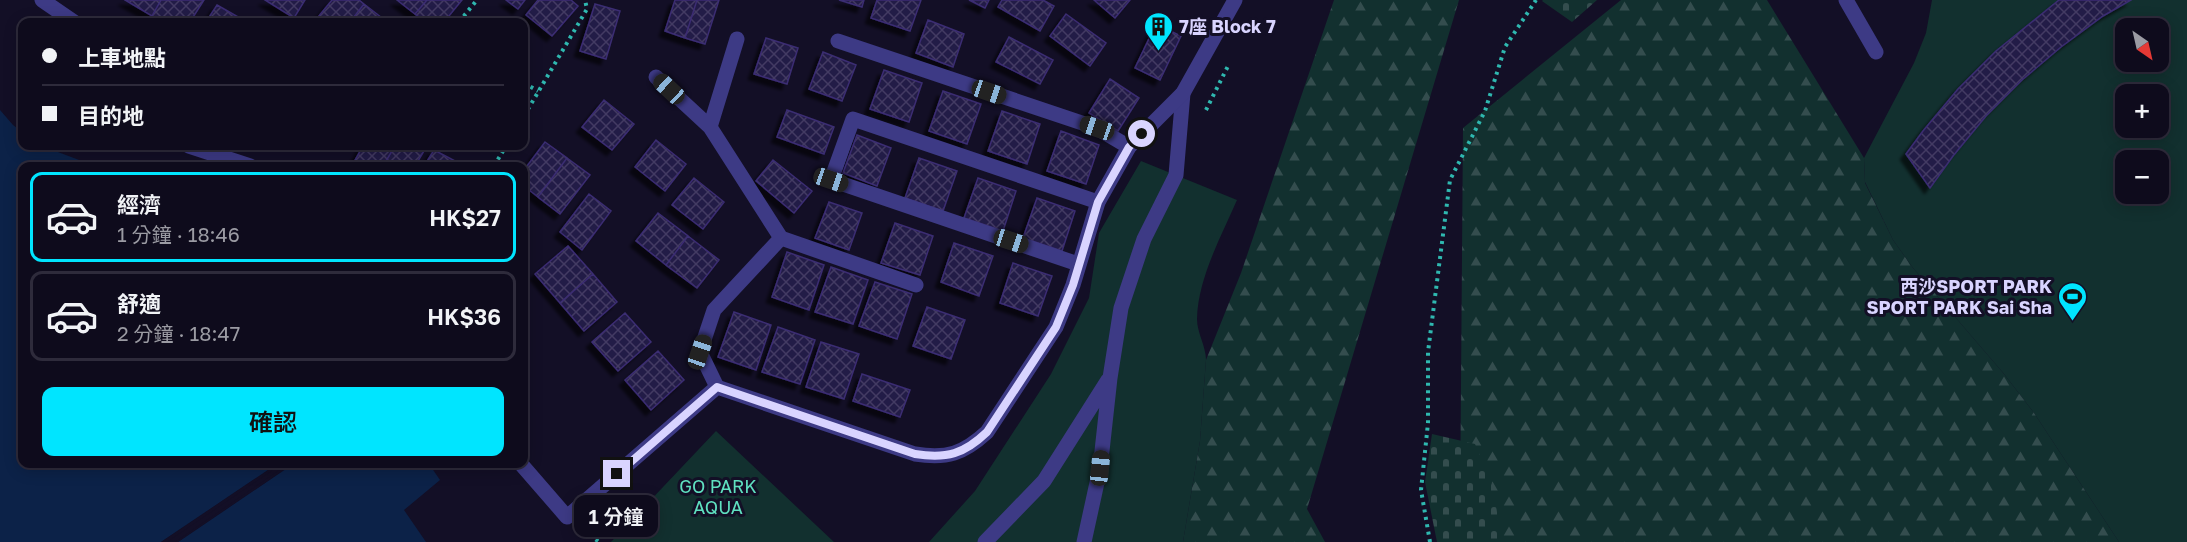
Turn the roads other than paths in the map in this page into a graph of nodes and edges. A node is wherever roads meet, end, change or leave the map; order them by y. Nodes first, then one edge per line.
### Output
1 (42, 0) edge
2 (1234, 0) edge
3 (1846, 0) edge
4 (68, 18) edge
5 (737, 39) dead end
6 (838, 40) dead end
7 (1876, 52) dead end
8 (656, 77) dead end
9 (1183, 93) junction
10 (710, 127) junction
11 (1129, 147) junction
12 (201, 150) edge
13 (238, 162) edge
14 (1098, 202) junction
15 (781, 238) junction
16 (1078, 264) junction
17 (916, 285) dead end
18 (1110, 378) junction
19 (717, 387) junction
20 (524, 468) edge
21 (985, 542) edge
22 (1084, 542) edge

1 - 4 street
2 - 9 street
3 - 7 street
5 - 10 street
6 - 11 street
8 - 10 street
9 - 11 street
9 - 18 street
10 - 15 street
11 - 14 street
12 - 13 street
14 - 16 street
14 - 16 street
15 - 17 street
15 - 19 street
16 - 19 street
18 - 21 street
18 - 22 street
19 - 20 street

